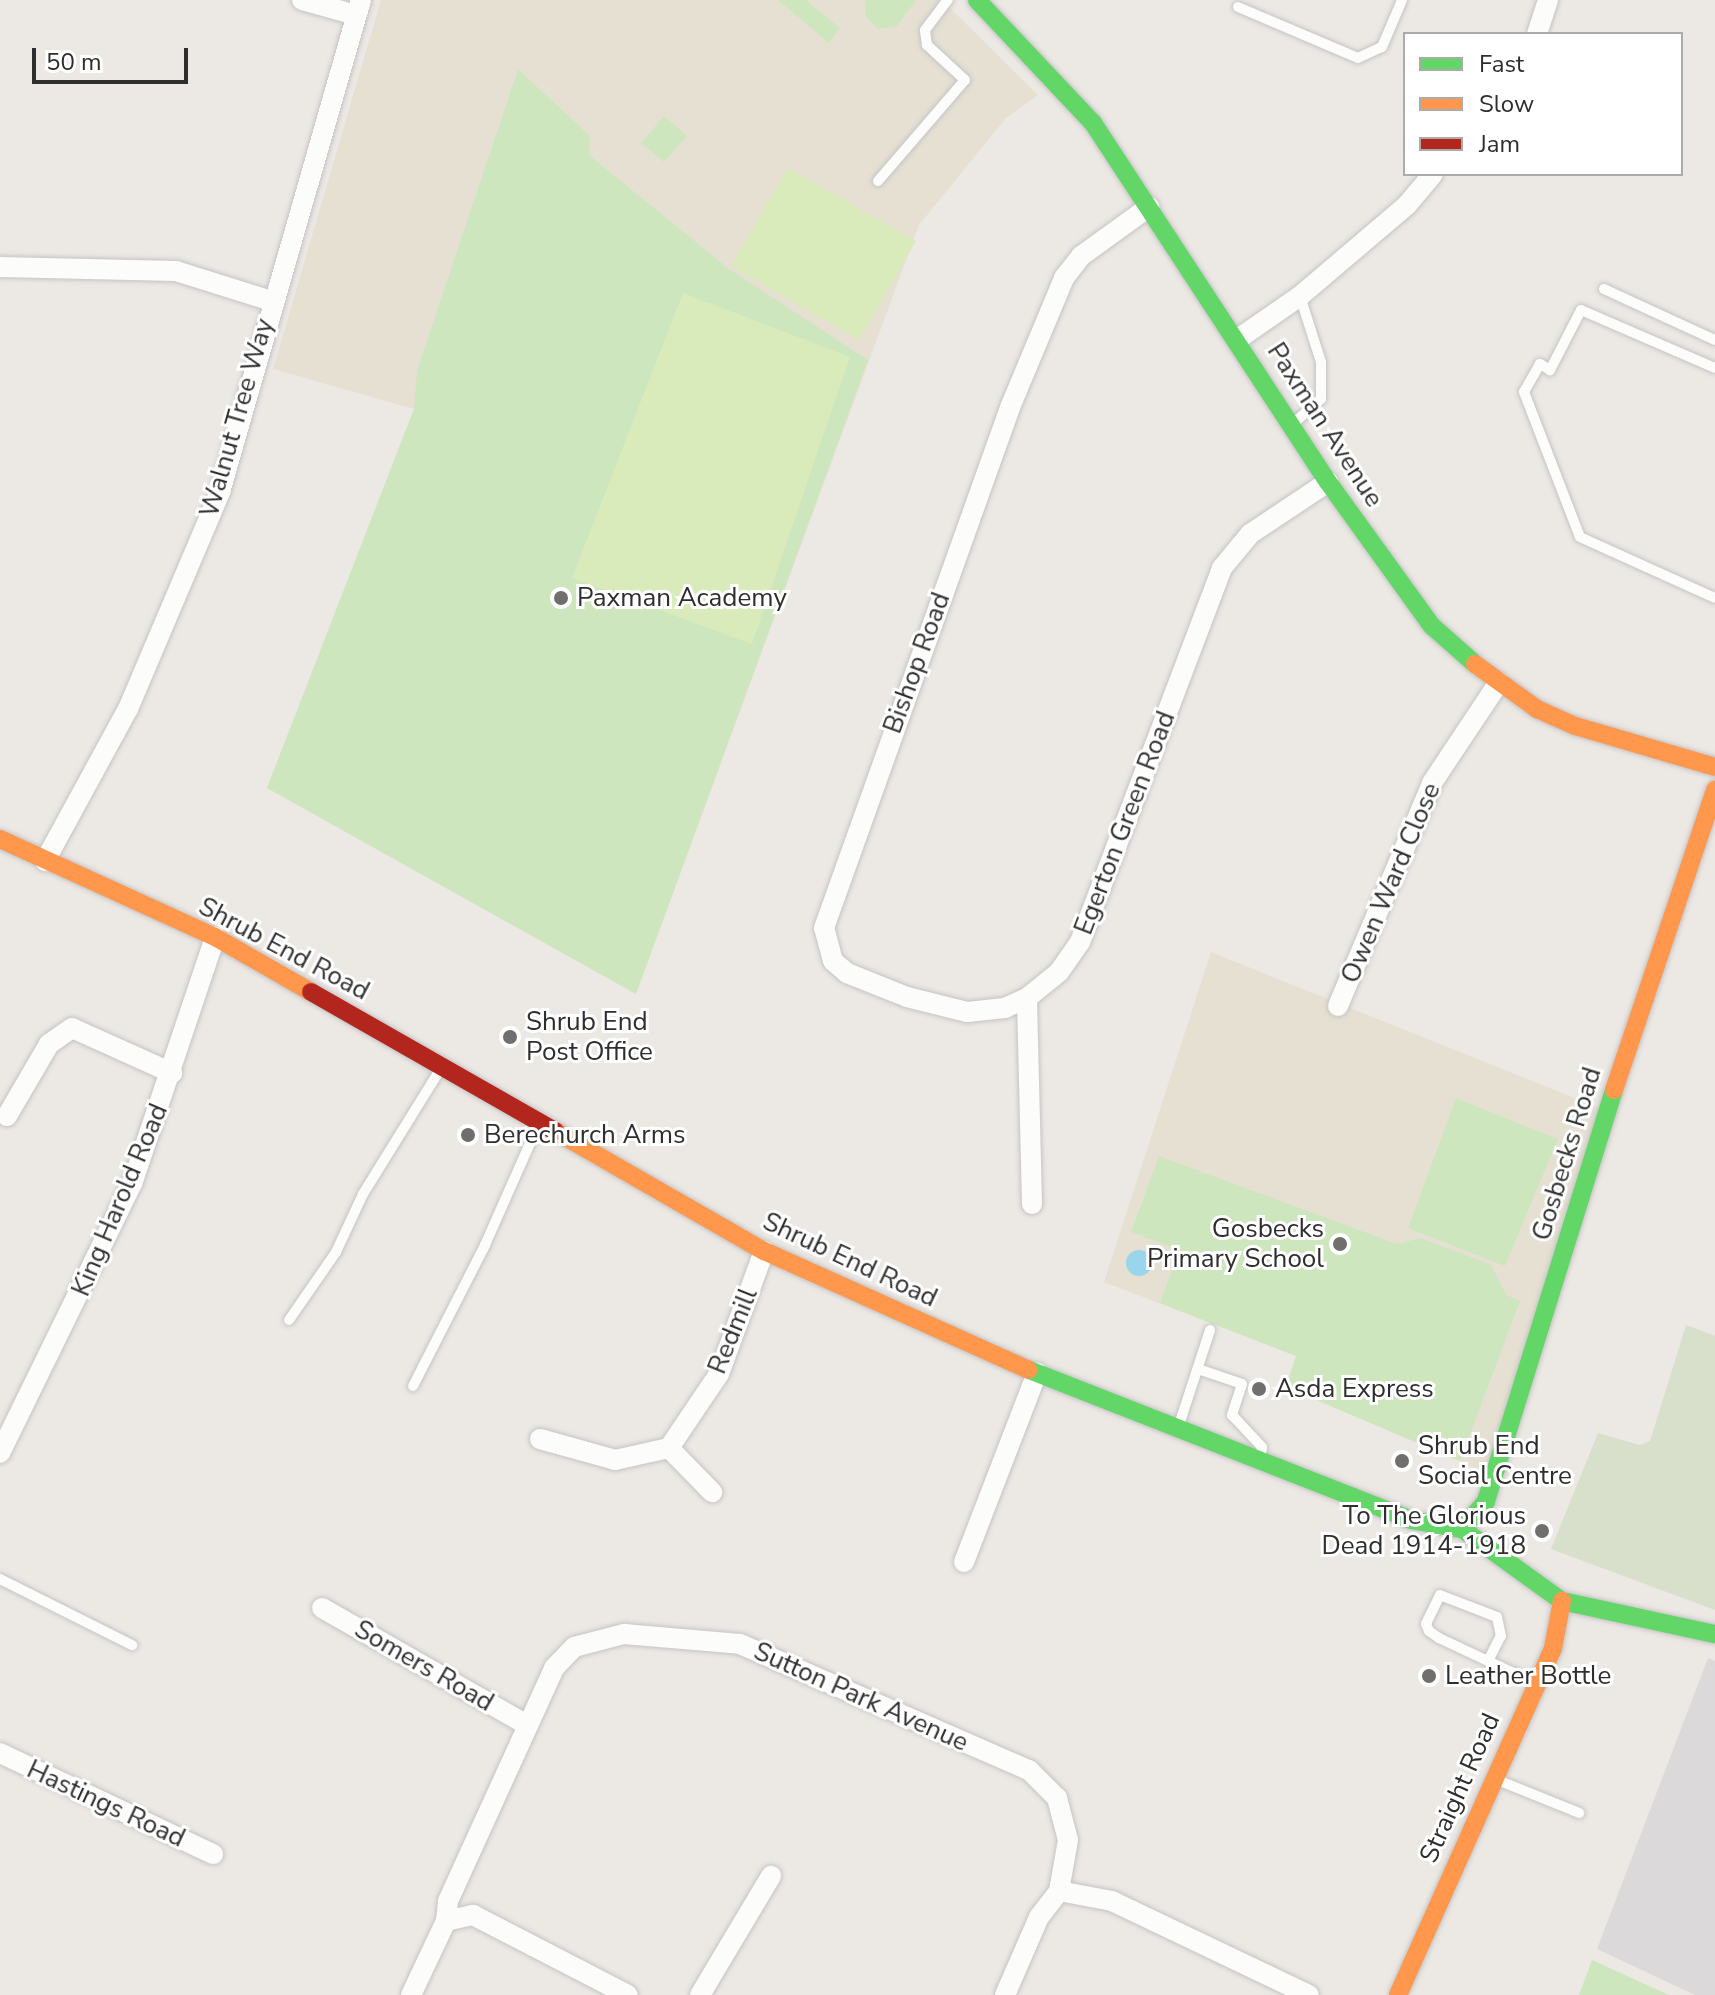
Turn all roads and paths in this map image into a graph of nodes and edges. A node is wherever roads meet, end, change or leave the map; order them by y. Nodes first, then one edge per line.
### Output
1 (302, 0) edge
2 (948, 0) edge
3 (977, 0) edge
4 (1402, 0) edge
5 (1548, 0) edge
6 (1238, 7) dead end
7 (358, 8) edge
8 (1538, 32) edge
9 (1431, 176) edge
10 (878, 181) dead end
11 (1149, 207) junction
12 (0, 267) edge
13 (1604, 289) dead end
14 (1300, 296) junction
15 (271, 301) junction
16 (1238, 339) junction
17 (1715, 340) edge
18 (1715, 368) edge
19 (1294, 423) junction
20 (1328, 482) junction
21 (1715, 598) edge
22 (1499, 682) junction
23 (1715, 767) edge
24 (1715, 790) edge
25 (0, 839) edge
26 (45, 861) junction
27 (215, 937) junction
28 (1027, 998) junction
29 (1338, 1006) dead end
30 (443, 1065) junction
31 (172, 1073) junction
32 (7, 1116) dead end
33 (540, 1121) junction
34 (1032, 1204) dead end
35 (764, 1251) junction
36 (289, 1320) dead end
37 (1210, 1330) dead end
38 (1198, 1369) junction
39 (1037, 1373) junction
40 (413, 1386) dead end
41 (1178, 1428) junction
42 (540, 1439) dead end
43 (669, 1448) junction
44 (0, 1453) edge
45 (1260, 1461) junction
46 (712, 1492) dead end
47 (1462, 1529) junction
48 (964, 1562) dead end
49 (0, 1579) edge
50 (1562, 1601) junction
51 (322, 1608) dead end
52 (1715, 1634) edge
53 (132, 1645) dead end
54 (1488, 1661) junction
55 (1536, 1682) junction
56 (525, 1724) junction
57 (0, 1753) edge
58 (1491, 1778) junction
59 (1579, 1813) dead end
60 (213, 1854) dead end
61 (771, 1876) dead end
62 (1059, 1891) junction
63 (446, 1921) junction
64 (411, 1995) edge
65 (628, 1995) edge
66 (700, 1995) edge
67 (1005, 1995) edge
68 (1309, 1995) edge
69 (1398, 1995) edge

1 - 7 street
2 - 10 lane
3 - 11 street, Paxman Avenue
4 - 6 lane
5 - 8 street
7 - 15 street, Walnut Tree Way
9 - 14 street
11 - 16 street, Paxman Avenue
11 - 28 street, Bishop Road
12 - 15 street
13 - 17 lane
14 - 16 street
14 - 19 lane
15 - 26 street, Walnut Tree Way
16 - 19 street, Paxman Avenue
18 - 21 lane
19 - 20 street, Paxman Avenue
20 - 22 street, Paxman Avenue
20 - 28 street, Egerton Green Road
22 - 23 street, Paxman Avenue
22 - 29 street, Owen Ward Close
24 - 47 street, Gosbecks Road
25 - 26 street, Shrub End Road
26 - 27 street, Shrub End Road
27 - 30 street, Shrub End Road
27 - 31 street, King Harold Road
28 - 34 street
30 - 33 street, Shrub End Road
30 - 36 lane
31 - 32 street
31 - 44 street, King Harold Road
33 - 35 street, Shrub End Road
33 - 40 lane
35 - 39 street, Shrub End Road
35 - 43 street, Redmill
37 - 38 lane
38 - 41 lane
38 - 45 lane
39 - 41 street, Shrub End Road
39 - 48 street
41 - 45 street, Shrub End Road
42 - 43 street
43 - 46 street
45 - 47 street, Shrub End Road
47 - 50 street, Shrub End Road
49 - 53 lane
50 - 52 street, Shrub End Road
50 - 55 street, Straight Road
51 - 56 street, Somers Road
54 - 54 lane
54 - 55 lane
55 - 58 street, Straight Road
56 - 62 street, Sutton Park Avenue
56 - 63 street, Sutton Park Avenue
57 - 60 street, Hastings Road
58 - 59 lane
58 - 69 street, Straight Road
61 - 66 street
62 - 67 street
62 - 68 street
63 - 64 street, Sutton Park Avenue
63 - 65 street

